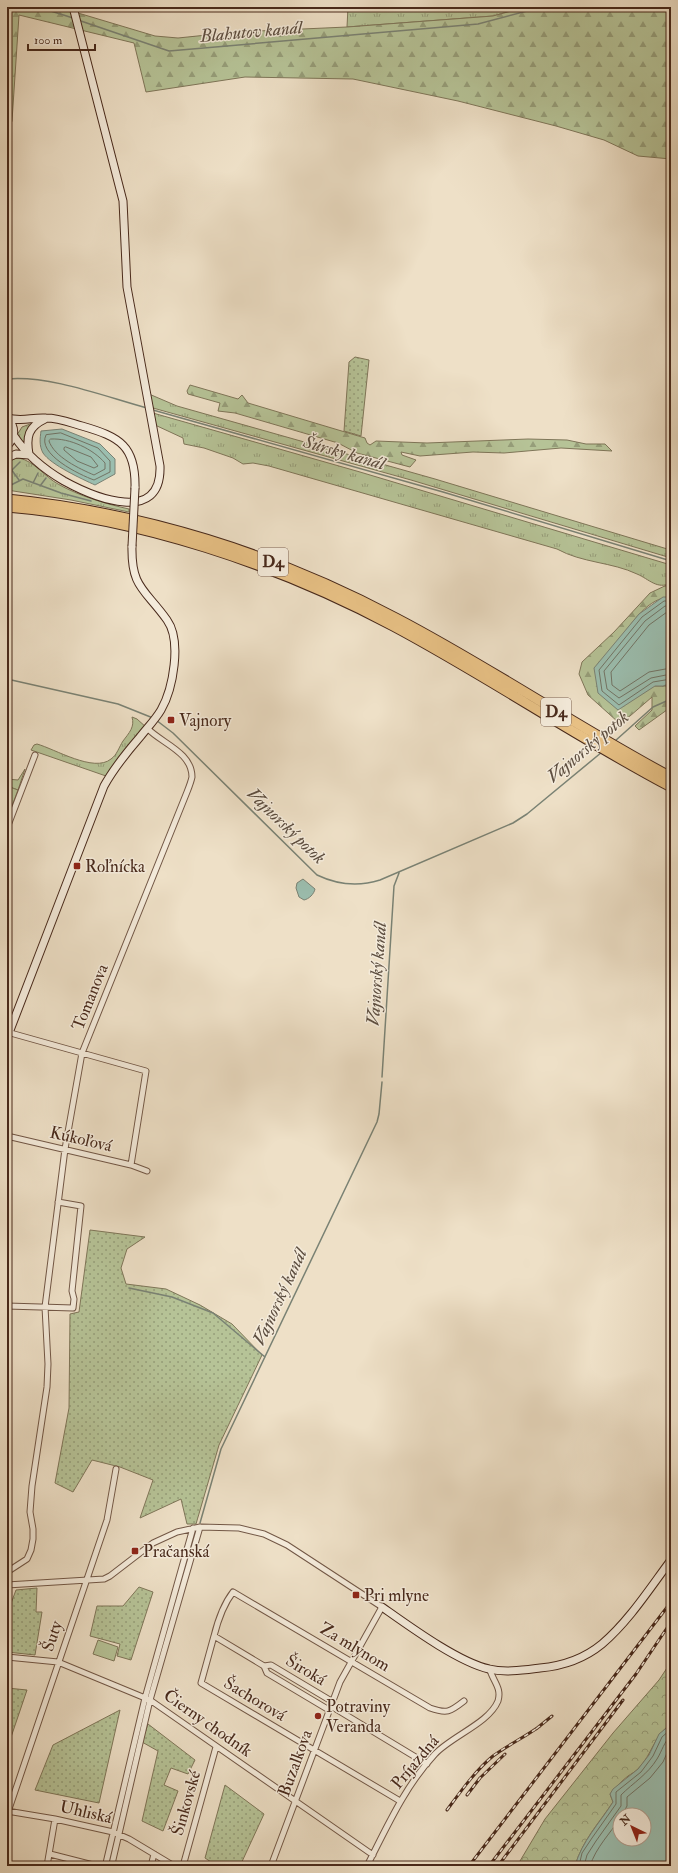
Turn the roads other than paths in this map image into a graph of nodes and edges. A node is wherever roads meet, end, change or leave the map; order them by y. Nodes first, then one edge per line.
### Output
1 (74, 7) edge
2 (7, 418) edge
3 (47, 418) junction
4 (27, 421) junction
5 (14, 435) junction
6 (7, 446) edge
7 (29, 455) junction
8 (7, 458) edge
9 (7, 499) edge
10 (7, 507) edge
11 (147, 728) junction
12 (600, 744) junction
13 (35, 755) dead end
14 (671, 777) edge
15 (671, 787) edge
16 (7, 828) edge
17 (8, 1034) edge
18 (82, 1052) junction
19 (7, 1136) edge
20 (65, 1149) junction
21 (131, 1165) junction
22 (147, 1171) dead end
23 (58, 1202) junction
24 (7, 1306) edge
25 (45, 1307) junction
26 (116, 1469) dead end
27 (200, 1527) junction
28 (194, 1528) junction
29 (671, 1560) edge
30 (7, 1572) edge
31 (86, 1581) junction
32 (7, 1585) edge
33 (382, 1607) junction
34 (214, 1636) junction
35 (7, 1657) edge
36 (351, 1661) junction
37 (58, 1662) junction
38 (264, 1666) junction
39 (490, 1670) junction
40 (147, 1699) junction
41 (464, 1701) dead end
42 (331, 1706) junction
43 (216, 1747) junction
44 (315, 1751) junction
45 (427, 1764) junction
46 (400, 1801) junction
47 (296, 1802) junction
48 (8, 1811) edge
49 (55, 1819) junction
50 (115, 1833) junction
51 (50, 1854) junction
52 (154, 1854) junction
53 (373, 1855) junction
54 (47, 1866) edge
55 (97, 1866) edge
56 (151, 1866) edge
57 (174, 1866) edge
58 (183, 1866) edge
59 (271, 1866) edge
60 (367, 1866) edge

1 - 7 street
2 - 4 street
2 - 5 street
3 - 4 street
3 - 7 street
3 - 11 street, bridge
4 - 5 street
5 - 6 street
5 - 7 street
6 - 7 street
7 - 8 street
9 - 12 highway, D4
10 - 12 highway, D4
11 - 17 street
11 - 18 street, Tomanova
12 - 14 highway, D4
12 - 15 highway, D4
13 - 16 street
17 - 18 street
18 - 20 street, Tomanova
18 - 21 street
19 - 20 street, Kúkoľová
20 - 21 street, Kúkoľová
20 - 23 street, Tomanova
21 - 22 street, Kúkoľová
23 - 25 street, Tomanova
23 - 25 street
24 - 25 street
25 - 30 street, Tomanova
26 - 31 street, Šuty
27 - 28 street
27 - 33 street
27 - 40 street
28 - 31 street
28 - 40 street
29 - 39 street
31 - 32 street
31 - 37 street, Šuty
33 - 36 street, Buzalkova
33 - 39 street
34 - 36 street, Za mlynom
34 - 38 street, Široká
34 - 44 street, Šachorová
35 - 37 street, Čierny chodník
36 - 41 street, Za mlynom
36 - 42 street, Buzalkova
37 - 40 street, Čierny chodník
37 - 48 street, Šuty
38 - 42 street, Široká
38 - 42 street, Široká
39 - 45 street, Príjazdná
40 - 43 street, Čierny chodník
40 - 50 street
42 - 44 street, Buzalkova
42 - 45 street, Široká
43 - 47 street, Čierny chodník
43 - 58 street, Šinkovské
44 - 46 street, Šachorová
44 - 47 street, Buzalkova
45 - 46 street, Príjazdná
46 - 53 street, Príjazdná
47 - 53 street, Čierny chodník
47 - 59 street, Buzalkova
48 - 49 street, Uhliská
49 - 50 street, Uhliská
49 - 51 street
50 - 50 street
50 - 52 street, Uhliská
51 - 54 street
51 - 55 street
52 - 56 street
52 - 57 street, Uhliská
53 - 60 street, Príjazdná

